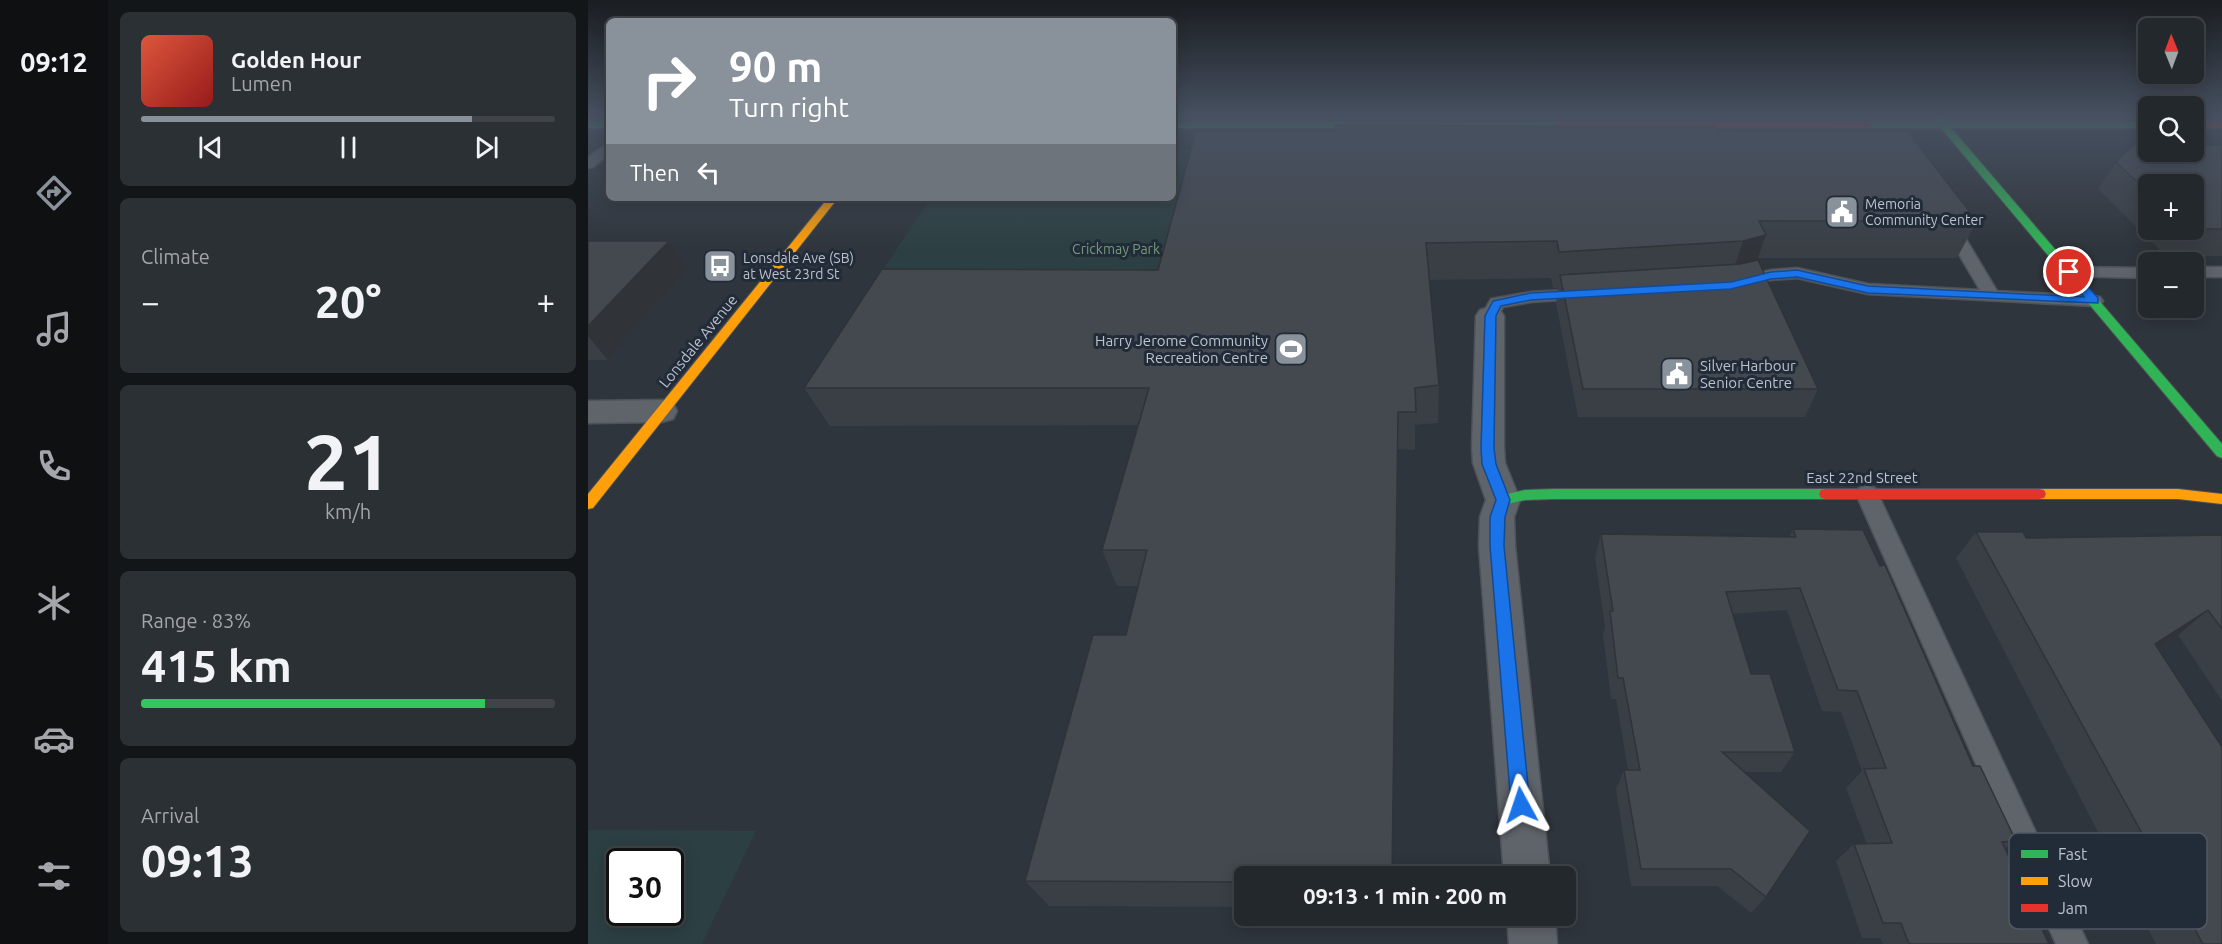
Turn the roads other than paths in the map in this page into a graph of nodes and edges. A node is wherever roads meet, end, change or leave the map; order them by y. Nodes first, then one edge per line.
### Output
1 (1975, 161) edge
2 (831, 201) edge
3 (1947, 212) edge
4 (2069, 272) junction
5 (2204, 272) edge
6 (2222, 272) edge
7 (2138, 273) edge
8 (1720, 286) edge
9 (1601, 293) edge
10 (1992, 296) junction
11 (2094, 301) junction
12 (1490, 316) joint
13 (662, 411) junction
14 (588, 412) edge
15 (2222, 453) edge
16 (1867, 494) junction
17 (2222, 499) edge
18 (1503, 500) junction
19 (588, 504) edge
20 (2021, 833) edge
21 (1526, 866) edge
22 (1532, 926) edge
23 (2065, 929) edge
24 (1533, 944) edge
25 (2072, 944) edge

1 - 4 street
2 - 13 street, Lonsdale Avenue
3 - 10 lane
4 - 7 lane
4 - 11 street
5 - 6 lane
8 - 10 lane
9 - 12 lane
10 - 11 lane
11 - 15 street
12 - 18 street
13 - 14 street
13 - 19 street, Lonsdale Avenue
16 - 17 street, East 22nd Street
16 - 18 street, East 22nd Street
16 - 20 lane
18 - 21 street
22 - 24 street
23 - 25 lane

